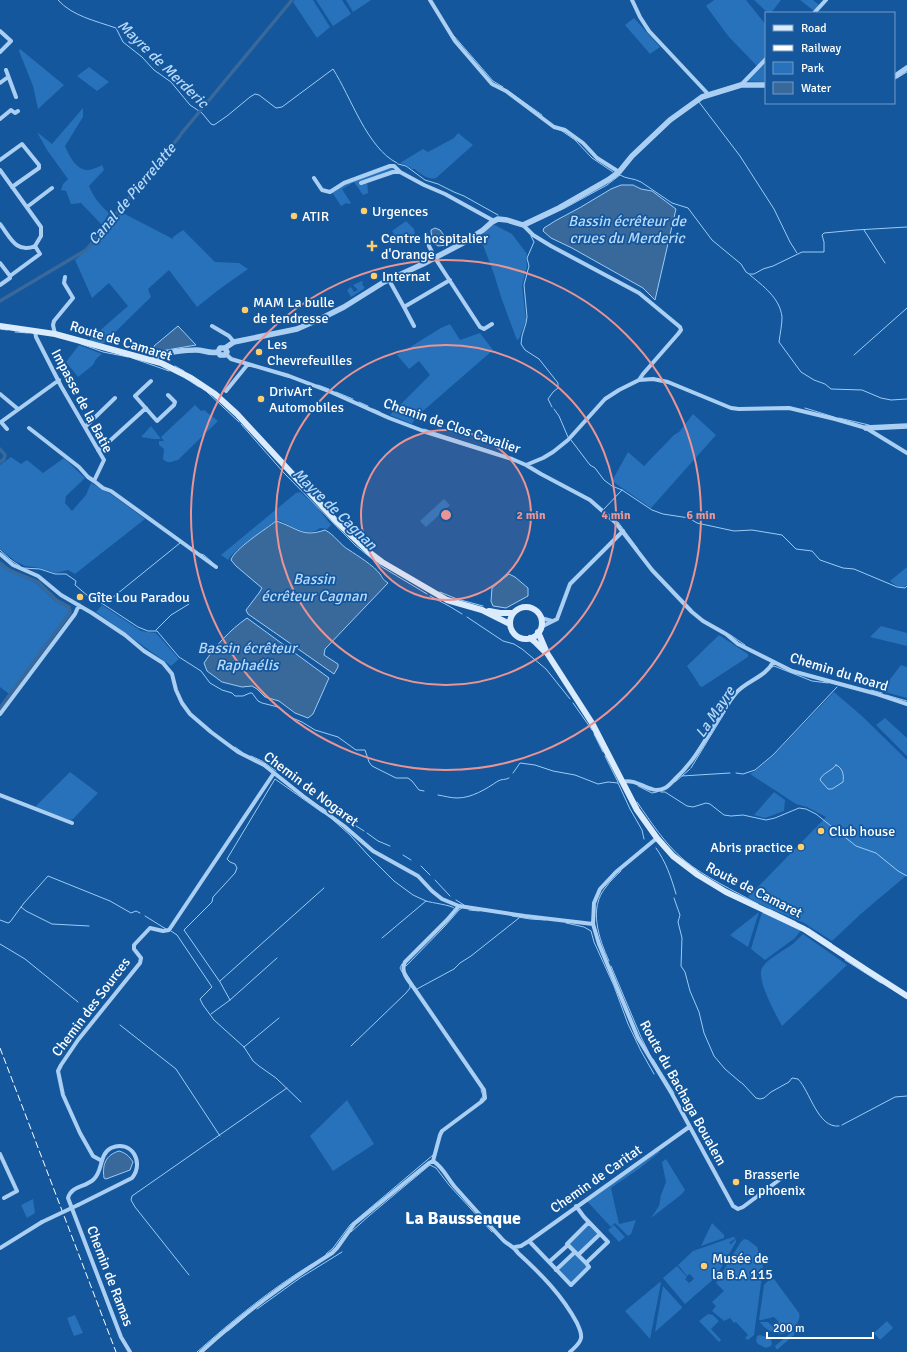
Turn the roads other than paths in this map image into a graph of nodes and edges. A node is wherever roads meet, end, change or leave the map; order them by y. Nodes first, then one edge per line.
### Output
1 (430, 0) edge
2 (632, 0) edge
3 (826, 0) edge
4 (815, 12) edge
5 (0, 31) edge
6 (0, 52) edge
7 (765, 61) edge
8 (907, 68) edge
9 (6, 70) dead end
10 (895, 76) edge
11 (8, 77) junction
12 (0, 83) edge
13 (741, 85) junction
14 (765, 85) edge
15 (709, 95) junction
16 (16, 97) dead end
17 (18, 111) dead end
18 (0, 119) edge
19 (0, 160) edge
20 (44, 162) dead end
21 (39, 165) junction
22 (0, 170) edge
23 (400, 172) junction
24 (619, 172) junction
25 (314, 178) dead end
26 (361, 183) dead end
27 (12, 187) junction
28 (52, 188) dead end
29 (27, 207) junction
30 (494, 221) junction
31 (0, 224) edge
32 (524, 224) junction
33 (426, 234) dead end
34 (35, 246) junction
35 (435, 258) junction
36 (0, 263) edge
37 (10, 276) junction
38 (65, 277) dead end
39 (389, 280) junction
40 (450, 280) junction
41 (0, 285) edge
42 (404, 307) junction
43 (492, 324) dead end
44 (0, 326) edge
45 (212, 326) dead end
46 (414, 326) dead end
47 (34, 330) junction
48 (55, 334) junction
49 (234, 342) junction
50 (225, 348) junction
51 (218, 352) junction
52 (226, 354) junction
53 (153, 361) junction
54 (248, 364) junction
55 (59, 380) junction
56 (639, 380) junction
57 (151, 381) dead end
58 (226, 391) dead end
59 (0, 394) edge
60 (168, 395) dead end
61 (115, 398) dead end
62 (146, 408) junction
63 (18, 409) junction
64 (907, 426) edge
65 (85, 427) junction
66 (29, 428) dead end
67 (866, 428) junction
68 (7, 429) dead end
69 (98, 450) junction
70 (907, 453) edge
71 (526, 465) junction
72 (94, 481) junction
73 (623, 531) junction
74 (0, 554) edge
75 (216, 567) dead end
76 (79, 605) junction
77 (482, 610) junction
78 (513, 613) junction
79 (541, 618) junction
80 (554, 621) junction
81 (510, 624) junction
82 (540, 630) junction
83 (530, 638) junction
84 (547, 653) junction
85 (773, 662) junction
86 (907, 704) edge
87 (0, 714) edge
88 (274, 773) junction
89 (624, 786) junction
90 (0, 795) edge
91 (72, 823) dead end
92 (657, 838) junction
93 (459, 906) junction
94 (593, 924) junction
95 (907, 996) edge
96 (689, 1127) junction
97 (0, 1154) edge
98 (102, 1161) junction
99 (433, 1161) junction
100 (783, 1177) dead end
101 (4, 1198) dead end
102 (576, 1206) junction
103 (589, 1222) junction
104 (600, 1234) junction
105 (529, 1241) junction
106 (568, 1245) junction
107 (515, 1247) junction
108 (0, 1248) edge
109 (576, 1254) junction
110 (549, 1262) junction
111 (586, 1263) junction
112 (556, 1270) junction
113 (130, 1352) edge
114 (201, 1352) edge
115 (570, 1352) edge

1 - 24 street
2 - 15 street
3 - 4 street
5 - 6 street
7 - 13 street
8 - 10 street
9 - 11 street
11 - 12 street
11 - 16 street
13 - 14 street
13 - 15 street
15 - 24 street
17 - 18 street
19 - 21 street
20 - 21 street
21 - 27 street
22 - 27 street
23 - 25 street
23 - 26 street
23 - 30 street
24 - 32 street
27 - 29 street
28 - 29 street
29 - 34 street
30 - 32 street
30 - 35 street
31 - 34 street
32 - 56 street
33 - 35 street
34 - 37 street
35 - 39 street
35 - 40 street
36 - 37 street
37 - 41 street
38 - 48 street
39 - 42 street
39 - 49 street
40 - 42 street
40 - 43 street
42 - 46 street
44 - 47 main road, Route de Camaret
45 - 49 street
47 - 48 main road, Route de Camaret
47 - 55 street, Impasse de la Batie
48 - 53 main road, Route de Camaret
49 - 50 street
50 - 51 street
50 - 52 street
51 - 52 street
51 - 53 street
52 - 54 street, Chemin de Clos Cavalier
53 - 77 main road, Route de Camaret
54 - 58 street
54 - 71 street, Chemin de Clos Cavalier
55 - 63 street
55 - 65 street, Impasse de la Batie
56 - 67 street, Chemin de Clos Cavalier
56 - 71 street, Chemin de Clos Cavalier
57 - 62 street
59 - 63 street
60 - 62 street
61 - 65 street
62 - 69 street
63 - 68 street
64 - 67 street, Chemin de Clos Cavalier
65 - 69 street, Impasse de la Batie
66 - 72 street
67 - 70 street
69 - 72 street, Impasse de la Batie
71 - 73 street, Chemin du Roard
72 - 75 street
73 - 80 street
73 - 85 street, Chemin du Roard
74 - 76 street, Chemin de Nogaret
76 - 87 street
76 - 88 street, Chemin de Nogaret
77 - 78 main road, Route de Camaret
77 - 81 main road, Route de Camaret
78 - 79 main road, Route de Camaret
78 - 81 main road
79 - 80 street
79 - 82 main road, Route de Camaret
80 - 82 street
81 - 83 main road, Route de Camaret
82 - 83 main road
82 - 84 main road, Route de Camaret
83 - 84 main road, Route de Camaret
84 - 89 main road, Route de Camaret
85 - 86 street, Chemin du Roard
85 - 89 street
88 - 93 street, Chemin de Nogaret
88 - 98 street, Chemin des Sources
89 - 92 main road, Route de Camaret
90 - 91 street
92 - 94 street, Route du Bachaga Boualem
92 - 95 main road, Route de Camaret
93 - 94 street, Chemin de Nogaret
93 - 99 street
94 - 96 street, Route du Bachaga Boualem
96 - 100 street, Route du Bachaga Boualem
96 - 102 street, Chemin de Caritat
97 - 101 street
98 - 108 street, Chemin de Ramas, bridge
98 - 113 street, Chemin de Ramas
99 - 107 street
99 - 114 street
102 - 103 street
102 - 105 street, Chemin de Caritat
103 - 104 street
103 - 106 street
104 - 109 street
104 - 111 street
105 - 107 street, Chemin de Caritat
105 - 110 street
106 - 109 street
106 - 110 street
107 - 115 street
109 - 111 street
109 - 112 street
110 - 112 street
111 - 112 street

